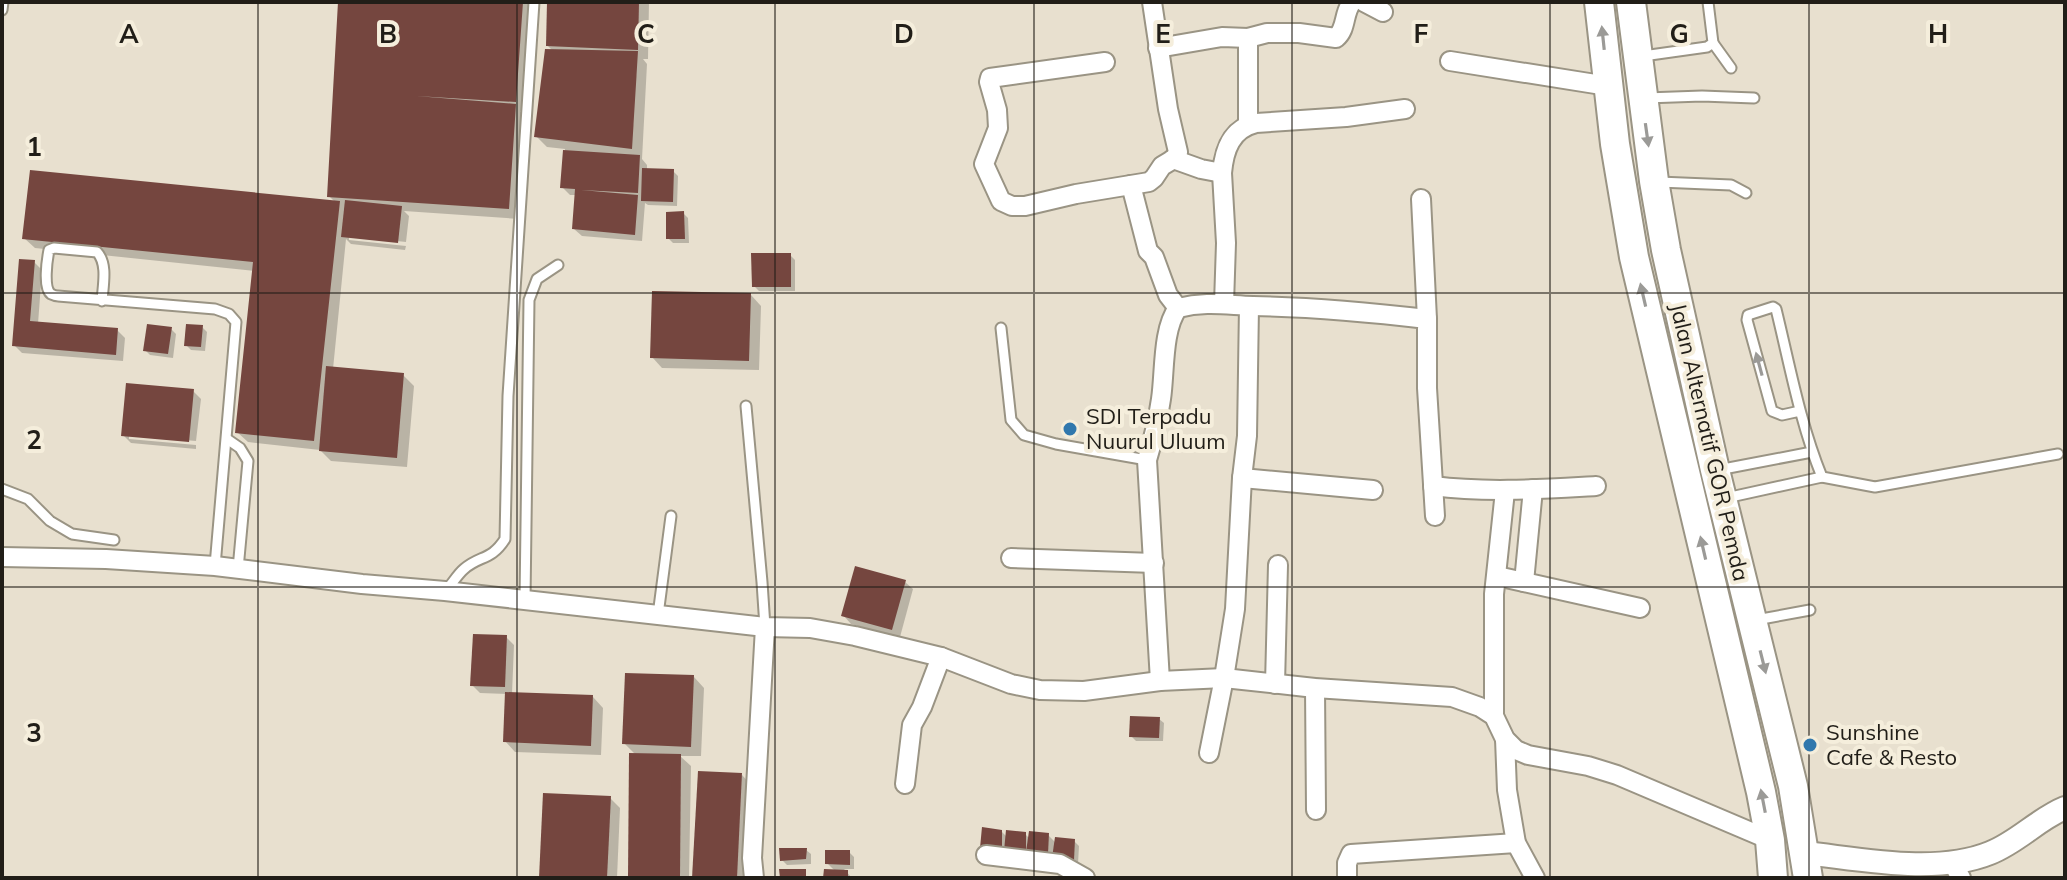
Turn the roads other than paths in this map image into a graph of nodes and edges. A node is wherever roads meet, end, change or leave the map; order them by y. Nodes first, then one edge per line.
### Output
1 (3, 2) edge
2 (534, 2) edge
3 (1152, 2) edge
4 (1352, 2) edge
5 (1364, 2) edge
6 (1599, 2) edge
7 (1631, 2) edge
8 (1708, 2) edge
9 (2, 10) edge
10 (1383, 12) dead end
11 (1248, 38) junction
12 (1713, 43) junction
13 (1158, 48) junction
14 (1637, 56) junction
15 (1450, 61) dead end
16 (1105, 62) dead end
17 (1731, 68) dead end
18 (1608, 86) junction
19 (1642, 98) junction
20 (1754, 98) dead end
21 (1405, 109) dead end
22 (1248, 125) junction
23 (1173, 159) junction
24 (1222, 173) junction
25 (1654, 181) junction
26 (1131, 185) junction
27 (1746, 193) dead end
28 (1421, 199) dead end
29 (558, 265) dead end
30 (102, 301) junction
31 (1224, 304) junction
32 (1249, 306) junction
33 (1178, 308) junction
34 (1427, 319) junction
35 (1001, 328) dead end
36 (746, 406) dead end
37 (1800, 411) junction
38 (227, 439) junction
39 (1812, 452) junction
40 (2058, 454) dead end
41 (1147, 460) junction
42 (1715, 470) junction
43 (1822, 477) junction
44 (1242, 478) junction
45 (1433, 486) junction
46 (1596, 486) dead end
47 (2, 489) edge
48 (1533, 489) junction
49 (1373, 490) dead end
50 (1505, 491) junction
51 (1722, 498) junction
52 (671, 516) dead end
53 (1435, 516) dead end
54 (114, 540) dead end
55 (2, 557) edge
56 (1011, 558) dead end
57 (1154, 563) junction
58 (1278, 565) dead end
59 (215, 566) junction
60 (238, 569) junction
61 (1497, 576) junction
62 (1524, 582) junction
63 (445, 591) junction
64 (525, 600) junction
65 (1640, 608) dead end
66 (1810, 610) dead end
67 (658, 615) junction
68 (1753, 620) junction
69 (765, 627) junction
70 (941, 657) junction
71 (1224, 678) junction
72 (1160, 681) junction
73 (1275, 684) junction
74 (1315, 688) junction
75 (1494, 716) junction
76 (1505, 739) junction
77 (1209, 753) dead end
78 (905, 784) dead end
79 (2065, 808) edge
80 (1316, 810) dead end
81 (1770, 840) junction
82 (1516, 843) junction
83 (986, 855) dead end
84 (1806, 866) edge
85 (1957, 870) edge
86 (754, 878) edge
87 (1085, 878) edge
88 (1347, 878) edge
89 (1535, 878) edge
90 (1773, 878) edge

1 - 9 lane
2 - 63 lane
3 - 13 street
4 - 11 street
5 - 10 street
18 -> 6 main road, Jalan Alternatif GOR Pemda
7 - 14 main road, Jalan Alternatif GOR Pemda
8 - 12 lane
11 - 13 street
11 - 22 street
12 - 14 lane
12 - 17 lane
13 - 23 street
14 - 19 main road, Jalan Alternatif GOR Pemda
15 - 18 street
16 - 26 street
81 -> 18 main road, Jalan Alternatif GOR Pemda
19 - 20 lane
19 -> 25 main road, Jalan Alternatif GOR Pemda
21 - 22 street
22 - 24 street
23 - 24 street
23 - 26 street
24 - 31 street
25 - 27 lane
25 - 42 main road, Jalan Alternatif GOR Pemda
26 - 33 street
28 - 34 street
29 - 64 lane
30 - 30 lane
30 - 38 lane
31 - 32 street
31 - 33 street
32 - 34 street
32 - 44 street
33 - 41 street
34 - 45 street
35 - 41 lane
36 - 69 lane
37 -> 37 lane
37 - 39 lane
38 - 59 lane
38 - 60 lane
39 - 42 lane
39 - 43 lane
40 - 43 lane
41 - 57 street
42 - 51 main road, Jalan Alternatif GOR Pemda
43 - 51 lane
44 - 49 street
44 - 71 street
45 - 50 street
45 - 53 street
46 - 48 street
47 - 54 lane
48 - 50 street
48 - 62 street
50 - 61 street
51 - 68 main road, Jalan Alternatif GOR Pemda
52 - 67 lane
55 - 59 street
56 - 57 street
57 - 72 street
58 - 73 street
59 - 60 street
60 - 63 street
61 - 62 street
61 - 75 street
62 - 65 street
63 - 64 street
64 - 67 street
66 - 68 lane
67 - 69 street
68 -> 84 main road, Jalan Alternatif GOR Pemda
69 - 70 street
69 - 86 street
70 - 72 street
70 - 78 street
71 - 72 street
71 - 73 street
71 - 77 street
73 - 74 street
74 - 75 street
74 - 80 street
75 - 76 street
76 - 81 street
76 - 82 street
79 - 85 street
81 - 90 main road, Jalan Alternatif GOR Pemda
82 - 88 street
82 - 89 street
83 - 87 street
84 - 85 street

